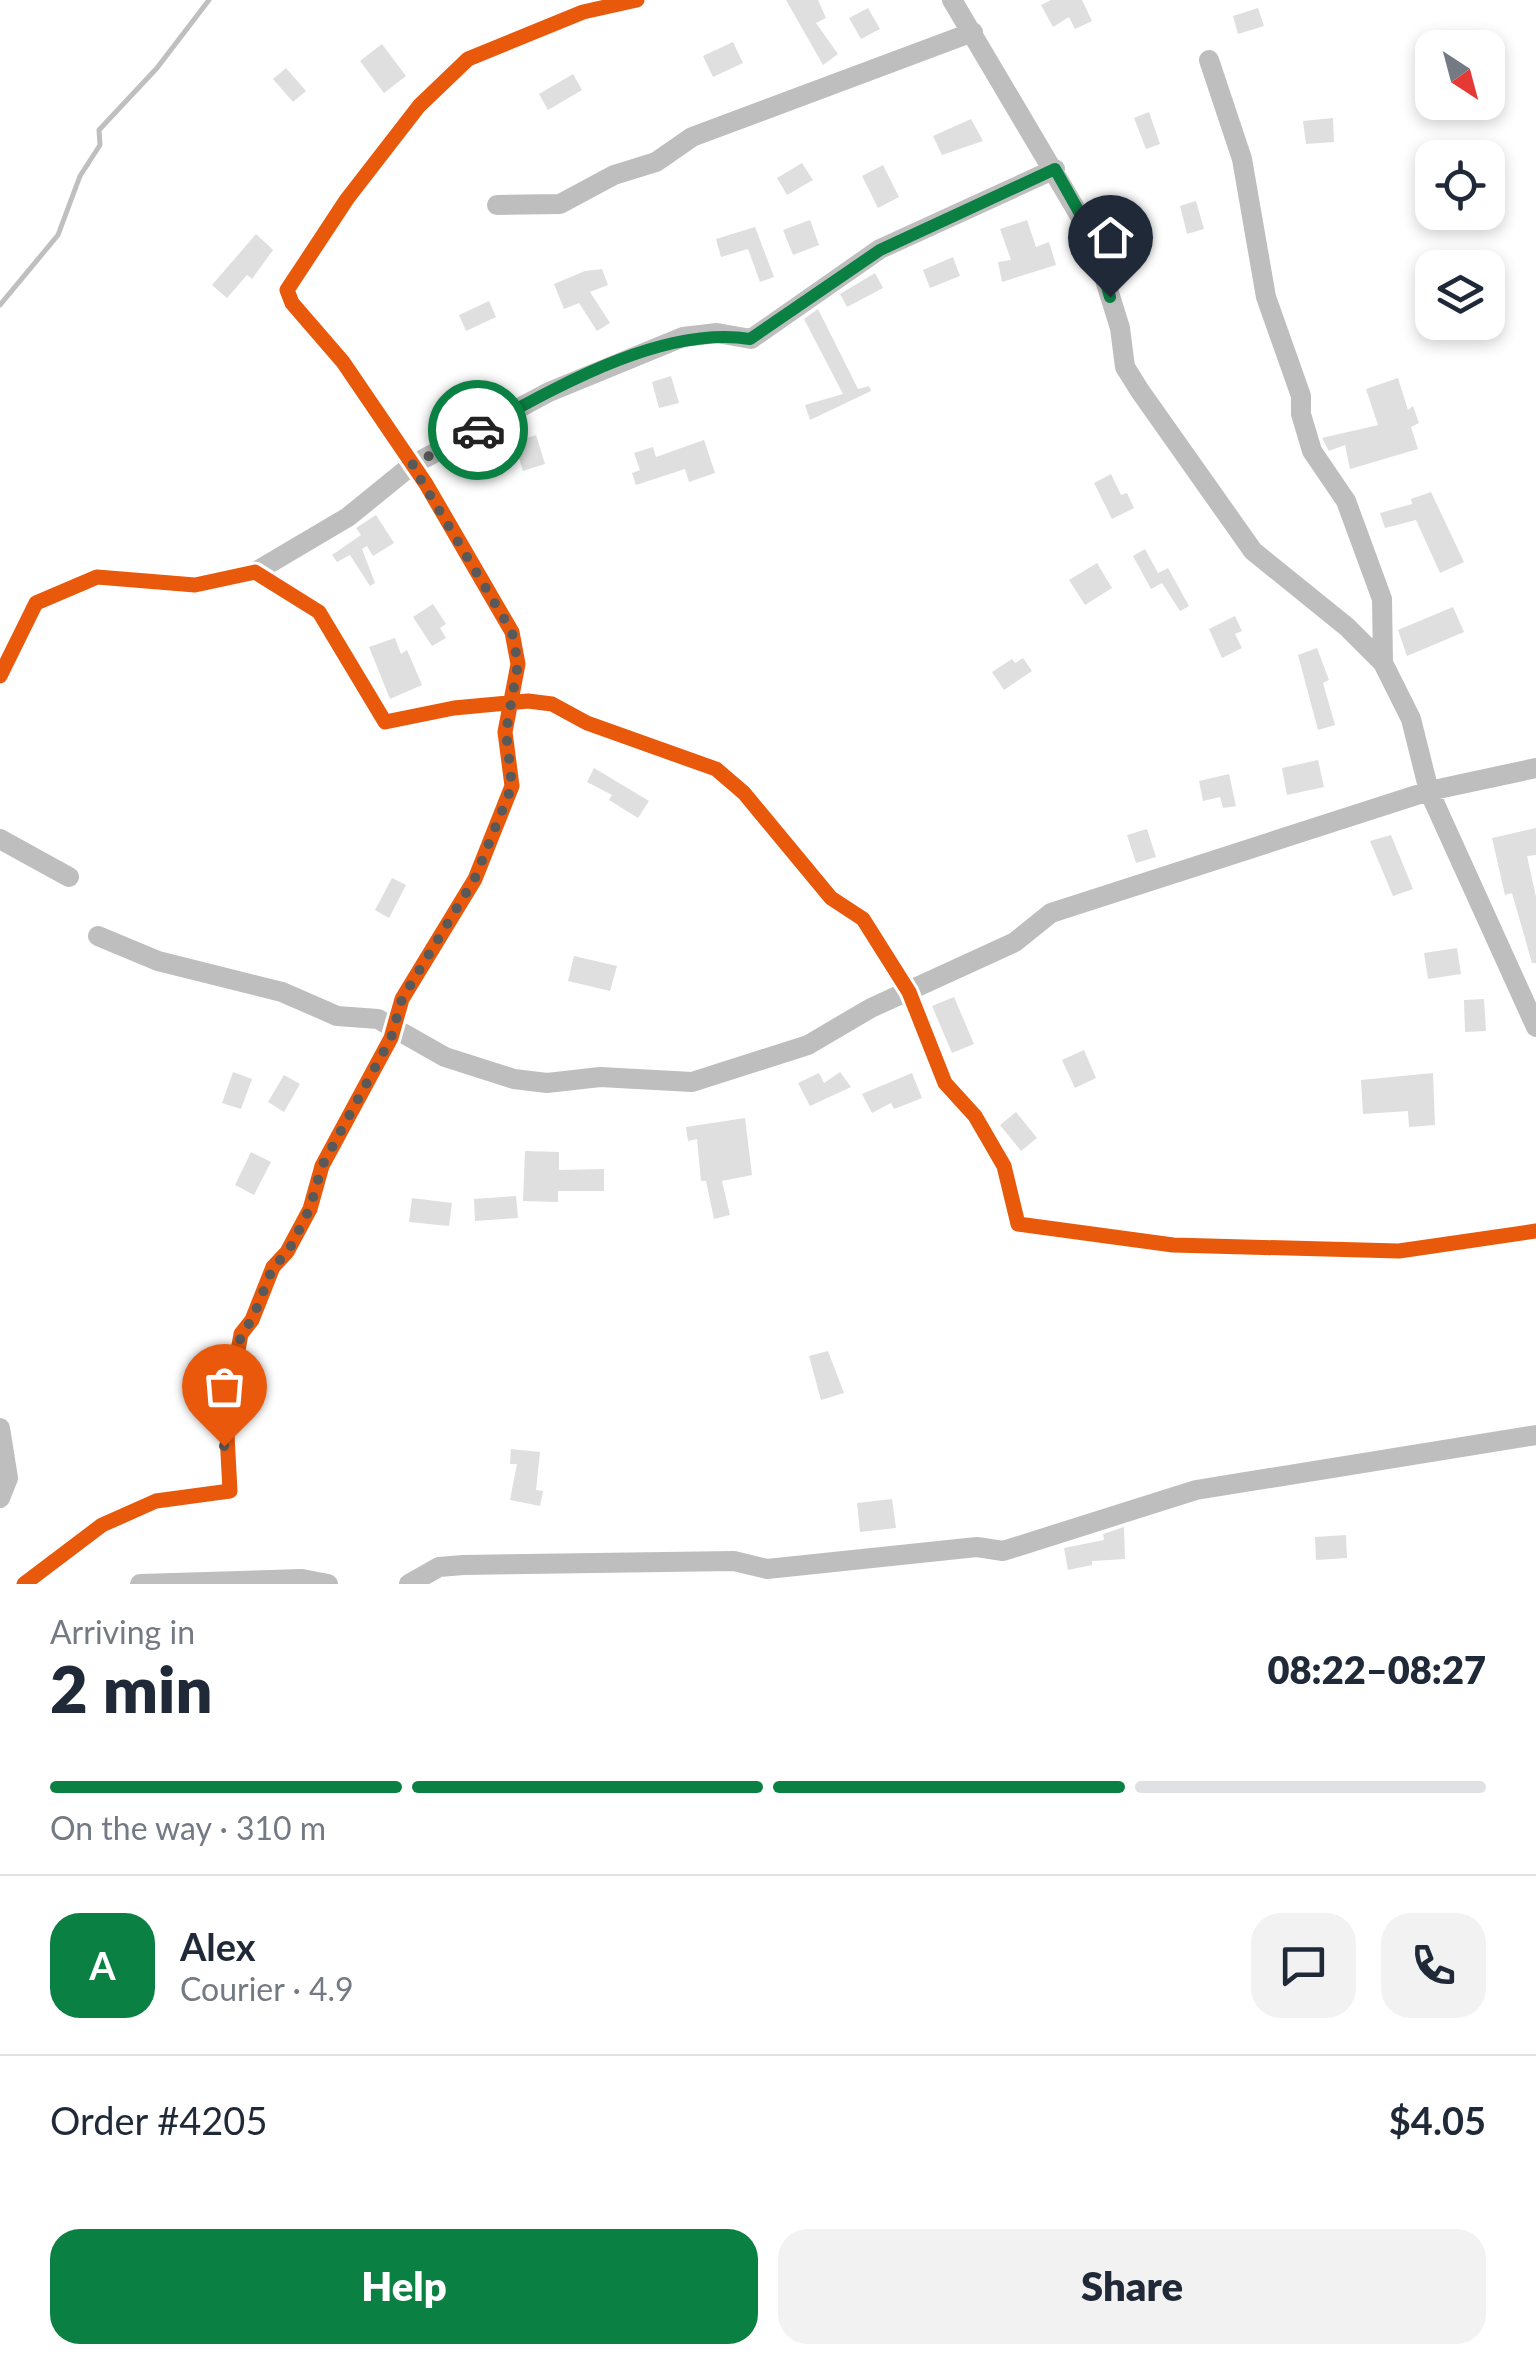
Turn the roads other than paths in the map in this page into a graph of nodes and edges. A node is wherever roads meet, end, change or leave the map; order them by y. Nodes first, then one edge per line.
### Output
1 (637, 0) edge
2 (952, 0) edge
3 (973, 32) junction
4 (1209, 60) dead end
5 (1055, 169) junction
6 (497, 206) dead end
7 (412, 465) junction
8 (256, 572) junction
9 (1383, 663) junction
10 (0, 676) edge
11 (512, 702) junction
12 (1536, 768) edge
13 (1428, 791) junction
14 (0, 839) edge
15 (69, 877) dead end
16 (98, 936) dead end
17 (909, 992) junction
18 (1536, 1027) edge
19 (394, 1028) junction
20 (1536, 1232) edge
21 (0, 1428) edge
22 (1536, 1436) edge
23 (0, 1498) edge
24 (24, 1584) edge
25 (140, 1584) edge
26 (328, 1584) edge
27 (409, 1584) edge

1 - 7 street
2 - 3 street
3 - 5 street
3 - 6 street
4 - 9 street
5 - 7 street
5 - 9 street
7 - 8 street
7 - 11 street
8 - 10 street
8 - 11 street
9 - 13 street
11 - 17 street
11 - 19 street
12 - 13 street
13 - 17 street
13 - 18 street
14 - 15 street
16 - 19 street
17 - 19 street
17 - 20 street
19 - 24 street
21 - 23 street
22 - 27 street
25 - 26 street

